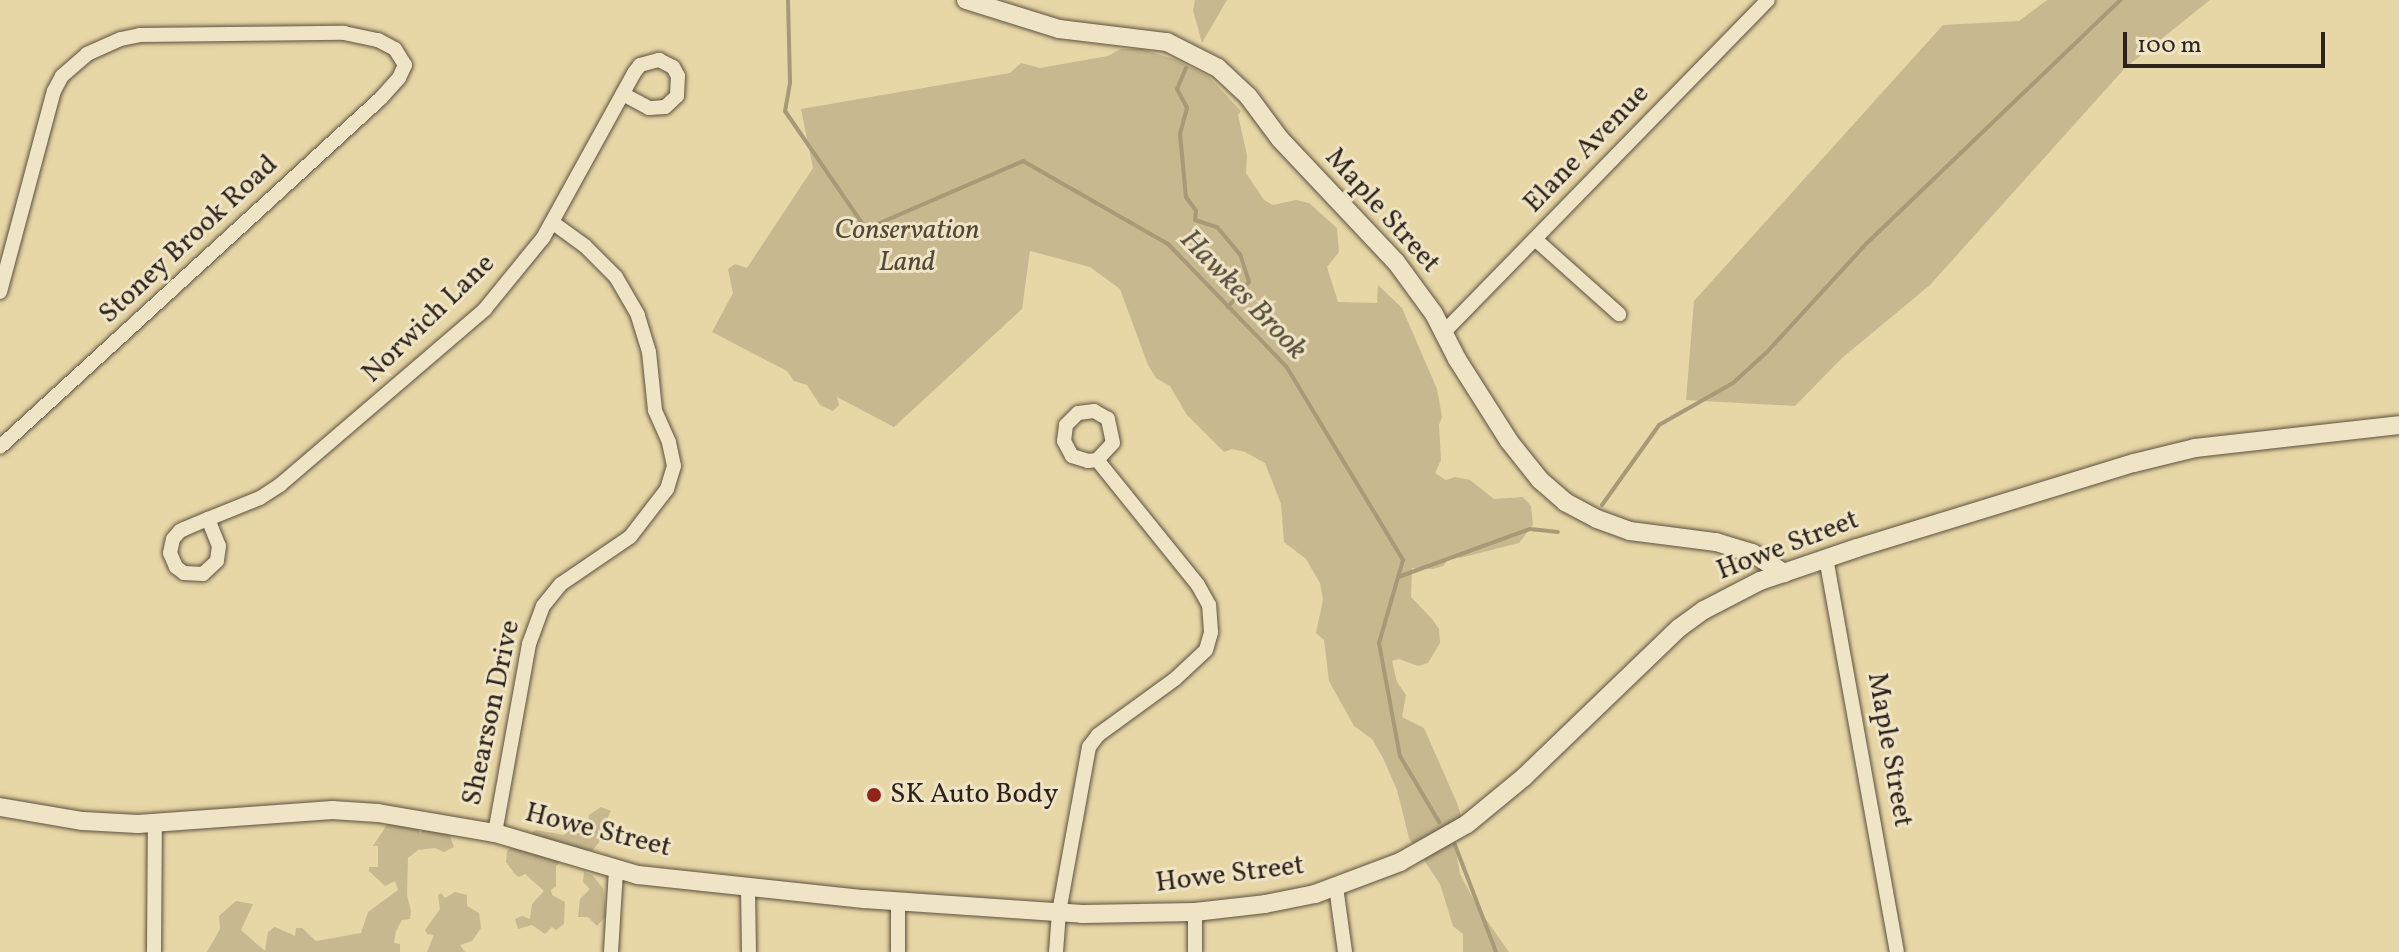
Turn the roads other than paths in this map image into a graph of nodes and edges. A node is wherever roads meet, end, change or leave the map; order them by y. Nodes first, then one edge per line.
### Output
1 (966, 0) edge
2 (1768, 0) edge
3 (623, 94) dead end
4 (553, 223) junction
5 (1535, 239) junction
6 (0, 292) edge
7 (1619, 314) dead end
8 (1443, 333) junction
9 (2399, 425) edge
10 (0, 447) edge
11 (1097, 460) dead end
12 (208, 519) dead end
13 (1826, 558) junction
14 (1784, 573) junction
15 (0, 807) edge
16 (155, 823) junction
17 (495, 833) junction
18 (616, 870) junction
19 (1336, 887) junction
20 (748, 889) junction
21 (898, 901) junction
22 (1059, 912) junction
23 (1195, 912) junction
24 (154, 952) edge
25 (611, 952) edge
26 (749, 952) edge
27 (898, 952) edge
28 (1056, 952) edge
29 (1195, 952) edge
30 (1345, 952) edge
31 (1897, 952) edge

1 - 8 street, Maple Street
2 - 5 street, Elane Avenue
3 - 4 street, Norwich Lane
4 - 12 street, Norwich Lane
4 - 17 street, Shearson Drive
5 - 7 street
5 - 8 street, Elane Avenue
6 - 10 street, Stoney Brook Road
8 - 14 street, Maple Street
9 - 13 street, Howe Street
11 - 22 street
13 - 14 street, Howe Street
13 - 31 street, Maple Street
14 - 19 street, Howe Street
15 - 16 street, Howe Street
16 - 17 street, Howe Street
16 - 24 street
17 - 18 street, Howe Street
18 - 20 street, Howe Street
18 - 25 street
19 - 23 street, Howe Street
19 - 30 street
20 - 21 street, Howe Street
20 - 26 street
21 - 22 street, Howe Street
21 - 27 street
22 - 23 street, Howe Street
22 - 28 street
23 - 29 street

